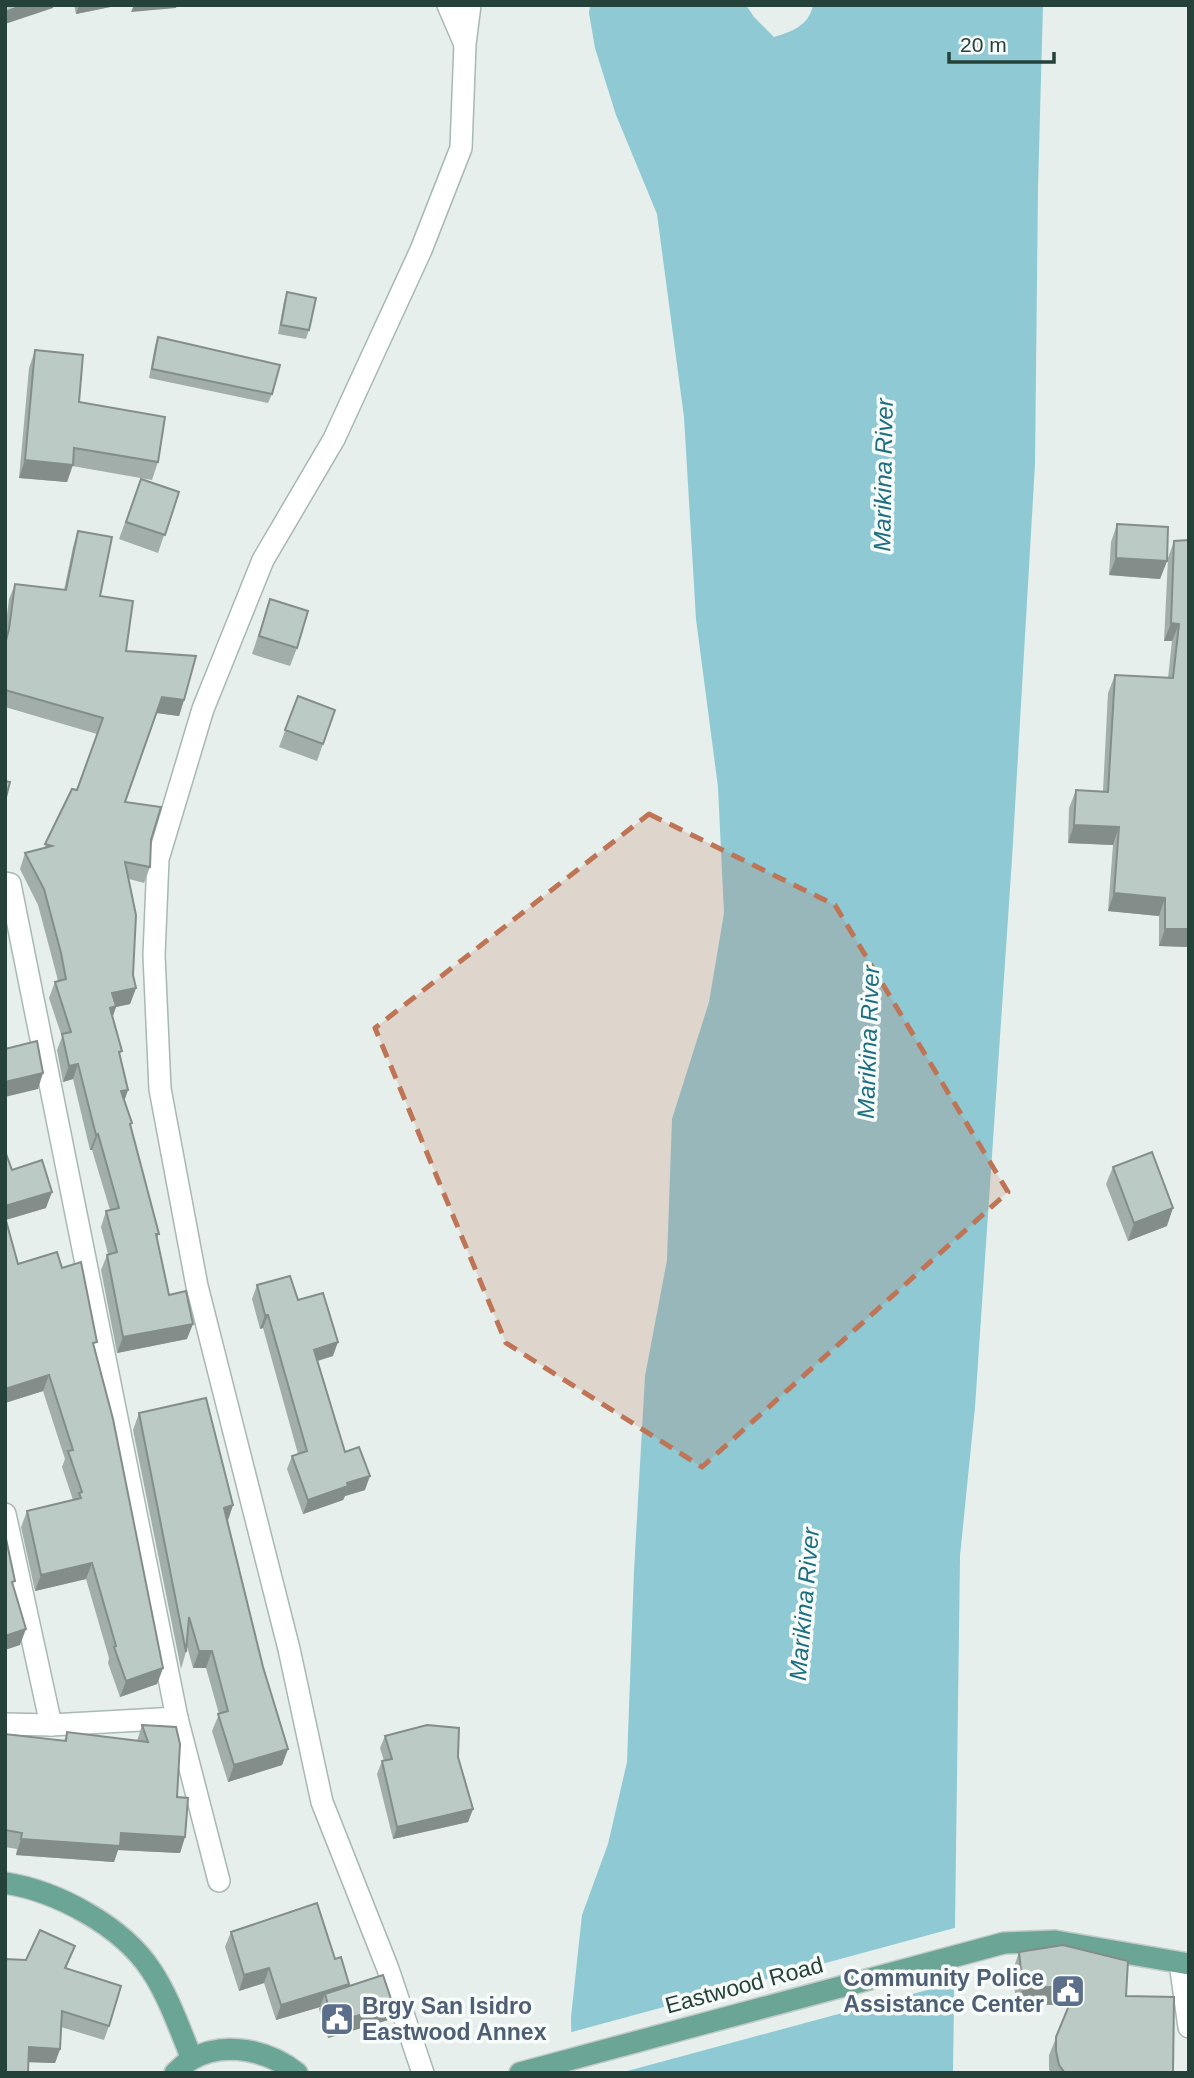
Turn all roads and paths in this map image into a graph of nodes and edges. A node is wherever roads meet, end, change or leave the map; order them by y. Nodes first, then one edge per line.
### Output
1 (448, 5) edge
2 (470, 5) edge
3 (465, 44) junction
4 (5, 883) edge
5 (5, 1514) edge
6 (177, 1718) junction
7 (5, 1724) edge
8 (51, 1725) junction
9 (219, 1881) dead end
10 (5, 1883) edge
11 (1184, 1963) edge
12 (1189, 2028) edge
13 (192, 2059) junction
14 (175, 2073) edge
15 (297, 2073) edge
16 (423, 2073) edge
17 (520, 2073) edge

1 - 3 street
2 - 3 street
3 - 16 street
4 - 6 street
5 - 8 street
6 - 8 street
6 - 9 street
7 - 8 street
10 - 13 main road
11 - 12 street
11 - 17 main road, Eastwood Road
13 - 14 main road
13 - 15 main road

